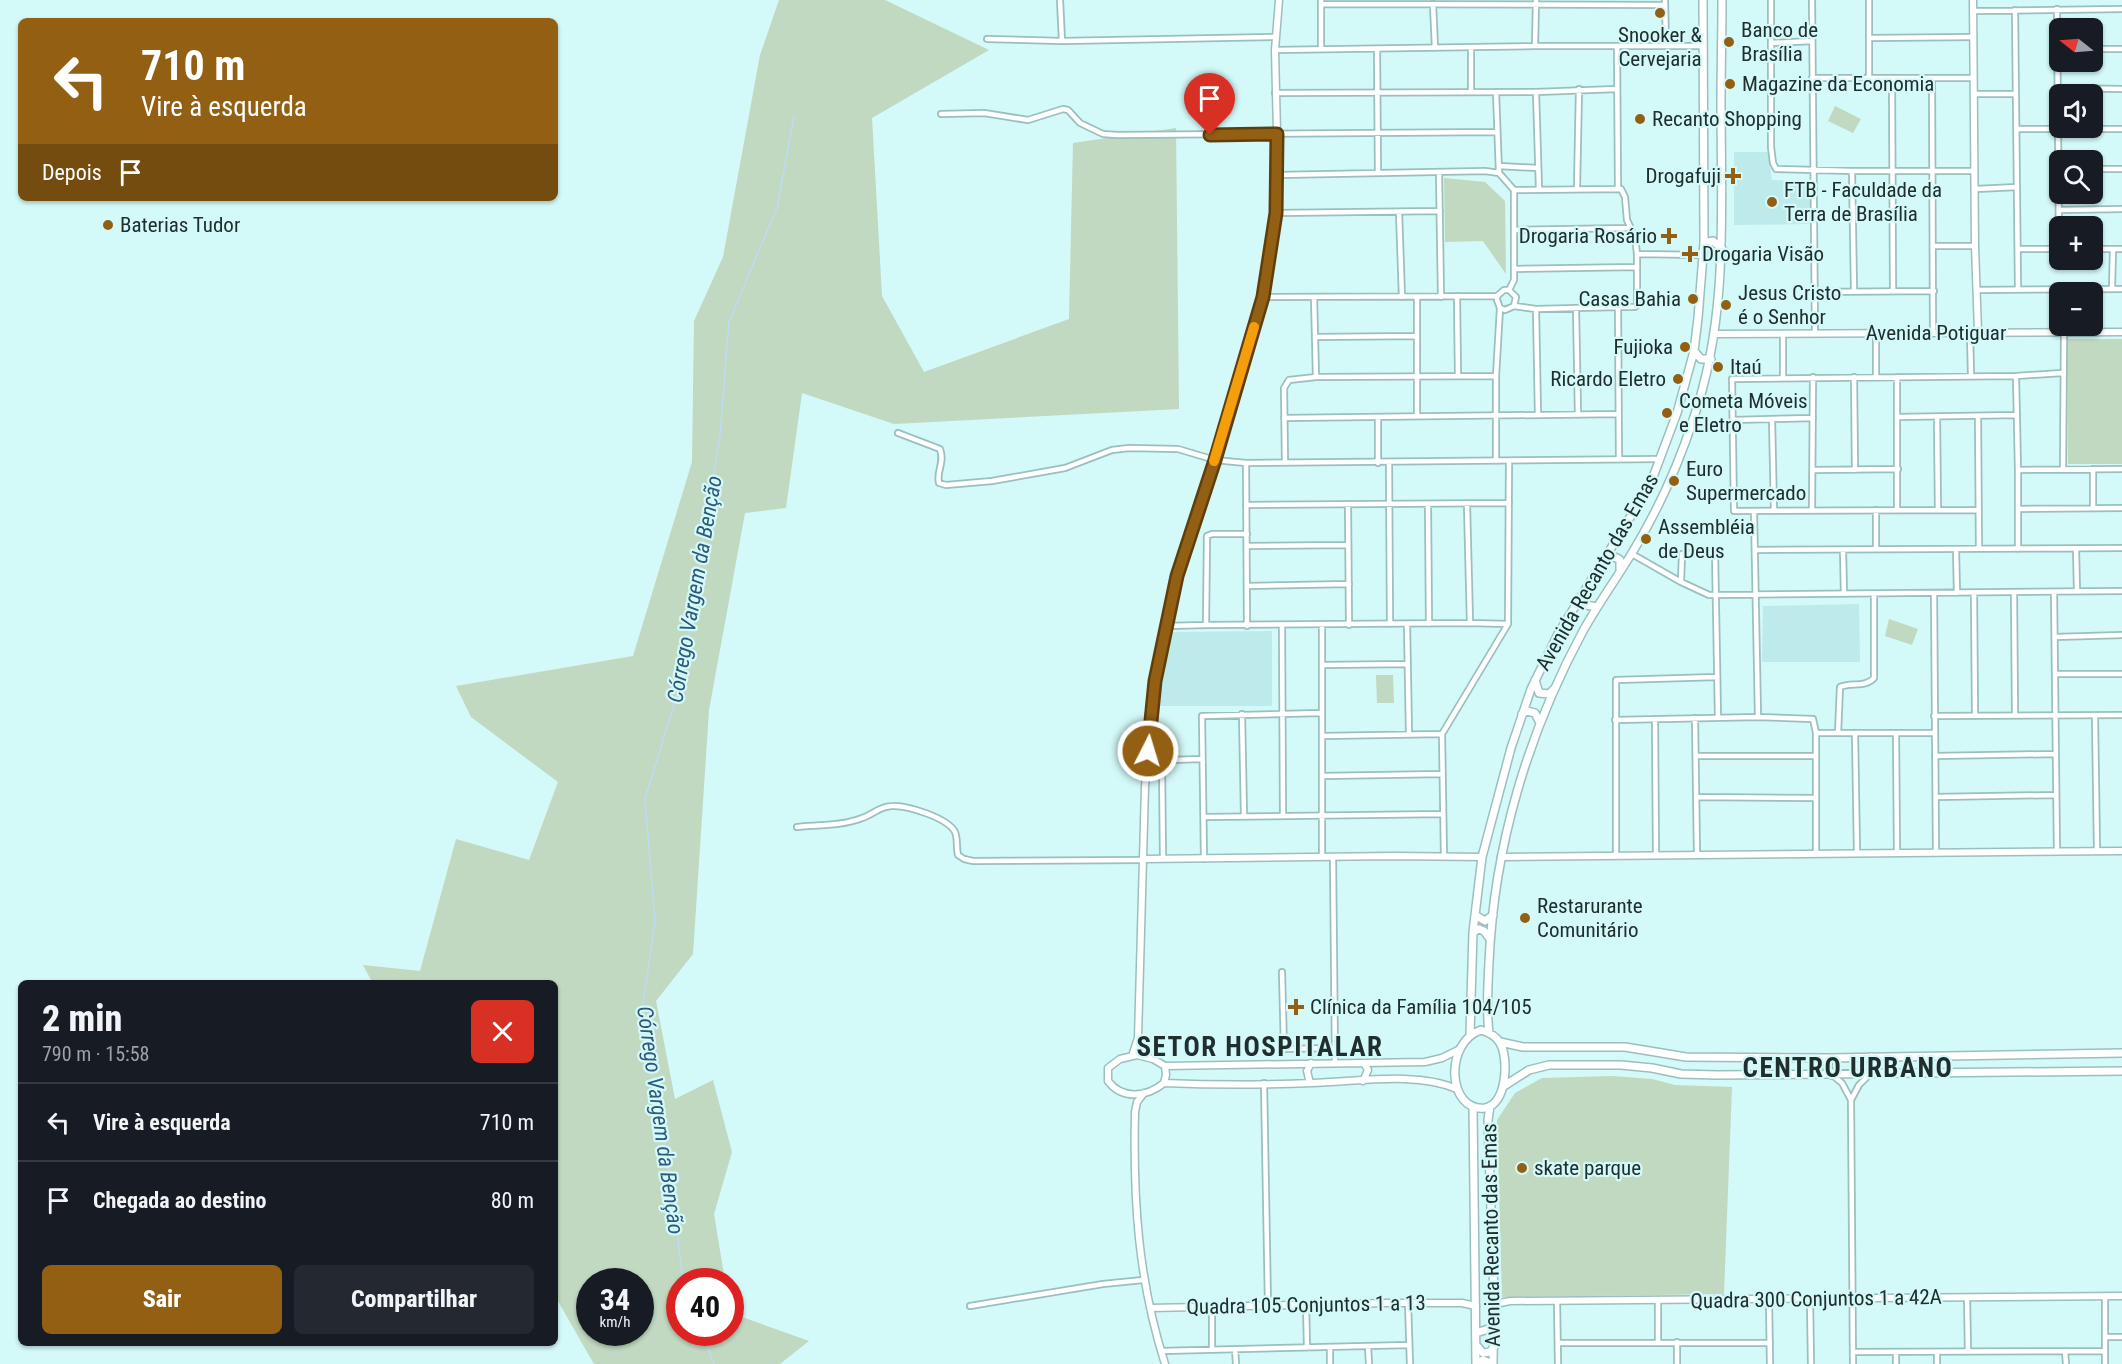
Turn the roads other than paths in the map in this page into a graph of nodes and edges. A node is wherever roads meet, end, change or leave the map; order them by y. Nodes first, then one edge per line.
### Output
1 (1060, 0) edge
2 (1279, 0) edge
3 (1703, 0) edge
4 (1722, 0) edge
5 (1771, 0) edge
6 (1812, 0) edge
7 (1869, 0) edge
8 (1973, 0) edge
9 (2079, 0) edge
10 (1321, 2) edge
11 (1340, 2) edge
12 (1416, 2) edge
13 (1455, 2) edge
14 (1495, 2) edge
15 (1536, 2) edge
16 (1665, 2) edge
17 (1433, 4) junction
18 (2057, 9) junction
19 (2079, 9) junction
20 (2122, 9) edge
21 (2015, 10) junction
22 (1974, 11) junction
23 (2057, 18) edge
24 (1276, 37) junction
25 (1974, 37) junction
26 (1869, 38) junction
27 (987, 39) dead end
28 (1062, 41) junction
29 (1812, 41) junction
30 (1771, 43) junction
31 (1666, 45) junction
32 (1535, 46) junction
33 (1617, 46) junction
34 (1704, 46) junction
35 (1435, 48) junction
36 (1471, 48) junction
37 (1321, 49) junction
38 (1377, 49) junction
39 (2103, 49) edge
40 (1275, 50) junction
41 (2122, 50) edge
42 (1812, 78) junction
43 (1869, 78) junction
44 (1932, 78) junction
45 (1974, 78) junction
46 (1892, 79) junction
47 (1722, 82) junction
48 (1579, 89) junction
49 (1617, 89) junction
50 (2103, 89) edge
51 (2122, 89) edge
52 (1711, 90) junction
53 (1377, 91) junction
54 (1472, 92) junction
55 (1496, 92) junction
56 (1536, 92) junction
57 (1275, 93) junction
58 (1975, 94) junction
59 (2016, 94) junction
60 (1704, 103) junction
61 (1721, 103) junction
62 (940, 114) dead end
63 (2017, 129) junction
64 (2049, 129) edge
65 (2103, 129) edge
66 (2122, 129) edge
67 (1497, 132) junction
68 (1377, 133) junction
69 (1277, 134) junction
70 (1499, 166) junction
71 (1538, 168) junction
72 (2122, 168) edge
73 (2103, 169) edge
74 (1813, 171) junction
75 (1852, 171) junction
76 (1892, 171) junction
77 (1933, 171) junction
78 (1975, 171) junction
79 (1440, 172) junction
80 (1378, 173) junction
81 (1499, 173) junction
82 (1278, 175) junction
83 (1577, 188) junction
84 (1618, 188) junction
85 (2017, 188) junction
86 (1514, 189) junction
87 (1539, 189) junction
88 (1976, 189) junction
89 (2059, 204) edge
90 (2122, 209) edge
91 (2059, 210) junction
92 (1440, 211) junction
93 (1399, 212) junction
94 (1276, 213) junction
95 (2059, 216) edge
96 (1630, 228) junction
97 (1514, 230) junction
98 (1704, 243) junction
99 (1933, 246) junction
100 (1975, 246) junction
101 (1722, 249) junction
102 (2018, 249) junction
103 (2049, 249) edge
104 (2103, 249) edge
105 (2113, 249) junction
106 (2122, 249) edge
107 (1637, 254) junction
108 (1703, 255) junction
109 (1637, 267) junction
110 (1515, 269) junction
111 (2018, 289) junction
112 (2112, 289) junction
113 (2122, 289) edge
114 (1509, 290) junction
115 (1976, 290) junction
116 (2049, 290) edge
117 (2103, 290) edge
118 (1854, 291) junction
119 (1893, 291) junction
120 (1934, 291) junction
121 (1815, 292) junction
122 (1457, 296) junction
123 (1497, 296) junction
124 (1263, 297) junction
125 (1314, 297) junction
126 (1402, 297) junction
127 (1417, 297) junction
128 (1441, 297) junction
129 (1514, 306) junction
130 (1618, 307) junction
131 (1500, 308) junction
132 (1576, 308) junction
133 (1536, 309) junction
134 (2103, 330) edge
135 (1876, 332) junction
136 (1974, 332) junction
137 (2122, 332) edge
138 (1933, 333) junction
139 (2049, 333) edge
140 (1714, 334) junction
141 (1783, 334) junction
142 (1815, 334) junction
143 (1417, 336) junction
144 (2064, 336) edge
145 (1315, 338) junction
146 (1694, 351) junction
147 (1711, 359) junction
148 (2062, 373) junction
149 (1458, 376) junction
150 (1496, 376) junction
151 (1971, 376) junction
152 (2016, 376) junction
153 (1316, 377) junction
154 (1417, 377) junction
155 (1783, 377) junction
156 (1813, 377) junction
157 (1854, 377) junction
158 (1876, 377) junction
159 (1897, 377) junction
160 (1618, 414) junction
161 (1538, 415) junction
162 (1578, 415) junction
163 (1417, 416) junction
164 (1497, 416) junction
165 (1978, 416) junction
166 (2017, 416) junction
167 (1378, 417) junction
168 (1897, 417) junction
169 (1937, 417) junction
170 (1284, 418) junction
171 (1813, 418) junction
172 (1772, 419) junction
173 (1733, 420) junction
174 (898, 433) dead end
175 (1619, 459) junction
176 (1660, 459) junction
177 (1215, 460) junction
178 (1496, 461) junction
179 (1509, 461) junction
180 (1285, 462) junction
181 (1389, 462) junction
182 (1246, 463) junction
183 (1378, 463) junction
184 (1898, 469) junction
185 (2063, 469) junction
186 (2093, 469) junction
187 (2122, 469) edge
188 (1813, 470) junction
189 (1855, 470) junction
190 (2018, 470) junction
191 (1509, 503) junction
192 (1348, 504) junction
193 (1388, 504) junction
194 (1428, 505) junction
195 (1467, 505) junction
196 (1246, 506) junction
197 (2093, 508) junction
198 (2122, 508) edge
199 (2019, 509) junction
200 (1812, 510) junction
201 (1876, 510) junction
202 (1897, 510) junction
203 (1938, 510) junction
204 (1978, 510) junction
205 (1774, 511) junction
206 (1754, 512) junction
207 (1247, 534) junction
208 (1348, 545) junction
209 (1247, 546) junction
210 (2122, 548) edge
211 (1876, 549) junction
212 (1979, 549) junction
213 (2018, 549) junction
214 (2076, 549) junction
215 (1755, 550) junction
216 (1843, 550) junction
217 (1956, 550) junction
218 (1632, 554) junction
219 (1606, 558) junction
220 (1620, 570) junction
221 (1681, 582) junction
222 (1349, 584) junction
223 (1247, 586) junction
224 (2077, 591) junction
225 (2122, 591) edge
226 (2054, 592) junction
227 (1584, 593) junction
228 (1934, 593) junction
229 (1957, 593) junction
230 (1974, 593) junction
231 (2013, 593) junction
232 (1756, 594) junction
233 (1844, 594) junction
234 (1874, 594) junction
235 (1716, 595) junction
236 (1597, 607) junction
237 (1470, 623) junction
238 (1390, 624) junction
239 (1407, 624) junction
240 (1429, 624) junction
241 (1508, 624) junction
242 (1282, 625) junction
243 (1349, 625) junction
244 (1166, 626) junction
245 (1206, 626) junction
246 (1246, 626) junction
247 (1322, 626) junction
248 (2122, 635) edge
249 (2055, 637) junction
250 (1407, 664) junction
251 (1323, 665) junction
252 (2055, 674) junction
253 (2122, 674) edge
254 (1717, 677) junction
255 (1535, 680) junction
256 (1553, 690) junction
257 (1322, 713) junction
258 (1242, 714) junction
259 (1283, 714) junction
260 (1522, 714) junction
261 (1975, 715) junction
262 (2015, 715) junction
263 (2122, 715) edge
264 (1934, 716) junction
265 (2056, 716) junction
266 (2096, 716) junction
267 (1758, 717) junction
268 (1695, 718) junction
269 (1718, 718) junction
270 (1655, 719) junction
271 (1615, 720) junction
272 (1540, 723) junction
273 (1816, 733) junction
274 (1838, 733) junction
275 (1855, 733) junction
276 (1896, 733) junction
277 (1409, 734) junction
278 (1442, 734) junction
279 (1935, 734) junction
280 (1322, 736) junction
281 (2055, 754) junction
282 (1696, 756) junction
283 (1816, 756) junction
284 (1935, 756) junction
285 (1202, 759) junction
286 (1442, 774) junction
287 (1323, 776) junction
288 (2056, 795) junction
289 (1696, 797) junction
290 (1816, 798) junction
291 (1936, 798) junction
292 (1443, 814) junction
293 (1283, 815) junction
294 (1323, 815) junction
295 (1244, 816) junction
296 (1204, 817) junction
297 (797, 827) dead end
298 (2097, 851) junction
299 (2122, 851) edge
300 (1936, 852) junction
301 (2057, 852) junction
302 (1857, 853) junction
303 (1897, 853) junction
304 (1697, 854) junction
305 (1816, 854) junction
306 (1616, 855) junction
307 (1656, 855) junction
308 (1322, 857) junction
309 (1334, 857) junction
310 (1444, 857) junction
311 (1482, 857) junction
312 (1501, 857) junction
313 (1204, 859) junction
314 (1144, 860) junction
315 (1163, 860) junction
316 (1475, 915) junction
317 (1493, 915) junction
318 (1473, 932) junction
319 (1490, 939) junction
320 (1282, 972) dead end
321 (1489, 1033) junction
322 (1470, 1034) junction
323 (1138, 1038) junction
324 (1500, 1042) junction
325 (1335, 1048) junction
326 (1458, 1050) junction
327 (2122, 1053) edge
328 (1132, 1056) junction
329 (1142, 1056) junction
330 (1871, 1057) junction
331 (1830, 1058) junction
332 (1311, 1063) junction
333 (1335, 1063) junction
334 (1364, 1063) junction
335 (1165, 1066) junction
336 (2122, 1071) edge
337 (1870, 1074) junction
338 (1832, 1075) junction
339 (1363, 1081) junction
340 (1164, 1083) junction
341 (1264, 1083) junction
342 (1310, 1083) junction
343 (1504, 1086) junction
344 (1457, 1089) junction
345 (1125, 1093) junction
346 (1144, 1093) junction
347 (1851, 1100) junction
348 (1490, 1106) junction
349 (1473, 1107) junction
350 (1135, 1112) junction
351 (1143, 1280) junction
352 (2105, 1296) junction
353 (2122, 1296) edge
354 (1494, 1297) junction
355 (1967, 1297) junction
356 (1852, 1298) junction
357 (1769, 1299) junction
358 (1810, 1299) junction
359 (1510, 1301) junction
360 (1557, 1301) junction
361 (1658, 1301) junction
362 (1476, 1302) junction
363 (1408, 1303) junction
364 (1306, 1304) junction
365 (1268, 1305) junction
366 (970, 1306) dead end
367 (1212, 1306) junction
368 (1150, 1308) junction
369 (1494, 1308) junction
370 (1494, 1327) junction
371 (1476, 1333) junction
372 (2105, 1337) junction
373 (2122, 1337) edge
374 (1658, 1342) junction
375 (1677, 1342) junction
376 (1558, 1343) junction
377 (1770, 1343) junction
378 (1409, 1345) junction
379 (1368, 1346) junction
380 (1477, 1346) junction
381 (1307, 1347) junction
382 (1329, 1347) junction
383 (1494, 1347) junction
384 (1212, 1349) junction
385 (1235, 1349) junction
386 (1161, 1351) junction
387 (2066, 1351) junction
388 (2105, 1351) junction
389 (1853, 1352) junction
390 (1896, 1352) junction
391 (1968, 1352) junction
392 (1937, 1353) junction
393 (1165, 1364) edge
394 (1236, 1364) edge
395 (1330, 1364) edge
396 (1369, 1364) edge
397 (1410, 1364) edge
398 (1476, 1364) edge
399 (1492, 1364) edge
400 (1558, 1364) edge
401 (1677, 1364) edge
402 (1770, 1364) edge
403 (1811, 1364) edge
404 (1853, 1364) edge
405 (1896, 1364) edge
406 (1937, 1364) edge
407 (2066, 1364) edge
408 (2105, 1364) edge

1 - 28 street
2 - 24 street
3 - 34 main road, Avenida Recanto das Emas
4 - 47 main road, Avenida Recanto das Emas
5 - 30 street
6 - 29 street
7 - 26 street
8 - 22 street
9 - 19 street
10 - 11 street
10 - 37 street
11 - 12 street
12 - 17 street
13 - 14 street
13 - 17 street
14 - 15 street
15 - 16 street
15 - 32 street
16 - 31 street
17 - 35 street
18 - 19 street
18 - 21 street
18 - 23 street
19 - 20 street
21 - 22 street
21 - 59 street
22 - 25 street
24 - 28 street
24 - 40 street
25 - 26 street
25 - 45 street
26 - 43 street
27 - 28 street
29 - 30 street
29 - 42 street
30 - 74 street
31 - 33 street
31 - 34 street
32 - 33 street
32 - 36 street
33 - 49 street
34 - 52 main road, Avenida Recanto das Emas
35 - 36 street
35 - 38 street
36 - 54 street
37 - 38 street
37 - 40 street
38 - 53 street
39 - 41 street
40 - 57 street
42 - 43 street
42 - 74 street
43 - 46 street
44 - 45 street
44 - 46 street
44 - 77 street
45 - 58 street
46 - 76 street
47 - 52 main road
47 - 61 main road, Avenida Recanto das Emas
48 - 49 street
48 - 56 street
48 - 83 street
49 - 84 street
50 - 51 street
52 - 60 main road, Avenida Recanto das Emas
52 - 60 main road
52 - 61 main road
53 - 54 street
53 - 57 street
53 - 68 street
54 - 55 street
55 - 56 street
55 - 67 street
56 - 71 street
57 - 69 street
58 - 59 street
58 - 78 street
59 - 63 street
60 - 98 main road, Avenida Recanto das Emas
61 - 101 main road, Avenida Recanto das Emas
62 - 69 street
63 - 64 street
63 - 85 street
65 - 66 street
67 - 68 street
67 - 70 street
68 - 69 street
68 - 80 street
69 - 82 street
70 - 71 street
70 - 81 street
71 - 87 street
72 - 73 street
74 - 75 street
74 - 121 street
75 - 76 street
75 - 118 street
76 - 77 street
76 - 119 street
77 - 78 street
77 - 99 street
78 - 88 street
79 - 80 street
79 - 81 street
79 - 92 street
80 - 82 street
81 - 86 street
82 - 94 street
83 - 84 street
83 - 87 street
84 - 96 street
85 - 88 street
85 - 102 street
86 - 87 street
86 - 97 street
88 - 100 street
89 - 91 street
90 - 91 street
91 - 95 street
92 - 93 street
92 - 128 street
93 - 94 street
93 - 126 street
94 - 124 street
96 - 97 street
96 - 107 street
97 - 110 street
98 - 101 main road
98 - 108 main road, Avenida Recanto das Emas
99 - 100 street
99 - 120 street
100 - 115 street
101 - 140 main road, Avenida Recanto das Emas
102 - 103 street
102 - 111 street
104 - 105 street
105 - 106 street
105 - 112 street
107 - 108 street
107 - 109 street
108 - 146 main road, Avenida Recanto das Emas
109 - 110 street
109 - 130 street
110 - 114 street
111 - 115 street
111 - 116 street
112 - 113 street
112 - 117 street
114 - 123 street
114 - 129 street
115 - 136 street
118 - 119 street
118 - 121 street
119 - 120 street
120 - 138 street
121 - 142 street
122 - 123 street
122 - 128 street
122 - 149 street
123 - 131 street
124 - 125 street
124 - 177 street
125 - 126 street
125 - 145 street
126 - 127 street
127 - 128 street
127 - 143 street
129 - 131 street
129 - 133 street
130 - 132 street
130 - 160 street
131 - 150 street
132 - 133 street
132 - 162 street
133 - 161 street
134 - 137 street, Avenida Potiguar
135 - 138 street, Avenida Potiguar
135 - 142 street, Avenida Potiguar
135 - 158 street
136 - 138 street, Avenida Potiguar
136 - 139 street, Avenida Potiguar
136 - 151 street
140 - 141 street, Avenida Potiguar
140 - 147 main road, Avenida Recanto das Emas
141 - 142 street, Avenida Potiguar
141 - 155 street
143 - 145 street
143 - 154 street
144 - 148 street
145 - 153 street
146 - 147 main road
146 - 176 main road, Avenida Recanto das Emas
147 - 218 main road, Avenida Recanto das Emas
148 - 152 street
148 - 185 street
149 - 150 street
149 - 154 street
150 - 164 street
151 - 152 street
151 - 159 street
152 - 166 street
153 - 154 street
153 - 170 street
154 - 163 street
155 - 156 street
155 - 173 street
156 - 157 street
156 - 171 street
157 - 158 street
157 - 189 street
158 - 159 street
159 - 168 street
160 - 162 street
160 - 175 street
161 - 162 street
161 - 164 street
163 - 164 street
163 - 167 street
164 - 178 street
165 - 166 street
165 - 169 street
165 - 204 street
166 - 190 street
167 - 170 street
167 - 183 street
168 - 169 street
168 - 184 street
169 - 203 street
170 - 180 street
171 - 172 street
171 - 188 street
172 - 173 street
172 - 205 street
173 - 206 street
174 - 177 street
175 - 176 street
175 - 179 street
176 - 219 main road, Avenida Recanto das Emas
177 - 182 street
177 - 244 street
178 - 179 street
178 - 181 street
179 - 191 street
180 - 182 street
180 - 183 street
181 - 183 street
181 - 193 street
182 - 196 street
184 - 189 street
184 - 202 street
185 - 186 street
185 - 190 street
186 - 187 street
186 - 197 street
188 - 189 street
188 - 200 street
190 - 199 street
191 - 195 street
191 - 241 street
192 - 193 street
192 - 196 street
192 - 208 street
193 - 194 street
193 - 238 street
194 - 195 street
194 - 240 street
195 - 237 street
196 - 207 street
197 - 198 street
197 - 199 street
199 - 213 street
200 - 201 street
200 - 205 street
201 - 202 street
201 - 211 street
202 - 203 street
203 - 204 street
204 - 212 street
205 - 206 street
206 - 215 street
207 - 209 street
207 - 245 street
208 - 209 street
208 - 222 street
209 - 223 street
210 - 214 street
211 - 216 street
211 - 217 street
212 - 213 street
212 - 217 street
213 - 214 street
214 - 224 street
215 - 216 street
215 - 232 street
216 - 233 street
217 - 229 street
218 - 220 main road, Avenida Recanto das Emas
218 - 221 street
219 - 220 main road
219 - 227 main road, Avenida Recanto das Emas
220 - 236 main road, Avenida Recanto das Emas
221 - 235 street
221 - 235 street
222 - 223 street
222 - 243 street
223 - 246 street
224 - 225 street
224 - 226 street
226 - 231 street
226 - 249 street
227 - 236 main road
227 - 255 main road, Avenida Recanto das Emas
228 - 229 street
228 - 234 street
228 - 264 street
229 - 230 street
230 - 231 street
230 - 261 street
231 - 262 street
232 - 233 street
232 - 235 street
232 - 267 street
233 - 234 street
234 - 274 street
235 - 254 street
236 - 256 main road, Avenida Recanto das Emas
237 - 240 street
237 - 241 street
238 - 239 street
238 - 243 street
239 - 240 street
239 - 250 street
241 - 278 street
242 - 246 street
242 - 247 street
242 - 259 street
243 - 247 street
244 - 245 street
244 - 314 street
245 - 246 street
247 - 251 street
248 - 249 street
249 - 252 street
250 - 251 street
250 - 277 street
251 - 257 street
252 - 253 street
252 - 265 street
254 - 269 street
254 - 271 street
255 - 256 main road
255 - 260 main road, Avenida Recanto das Emas
256 - 272 main road, Avenida Recanto das Emas
257 - 259 street
257 - 280 street
258 - 259 street
258 - 285 street
258 - 295 street
259 - 293 street
260 - 272 main road
260 - 311 main road, Avenida Recanto das Emas
261 - 262 street
261 - 264 street
262 - 265 street
263 - 266 street
264 - 279 street
265 - 266 street
265 - 281 street
266 - 298 street
267 - 269 street
267 - 273 street
268 - 269 street
268 - 270 street
268 - 282 street
270 - 271 street
270 - 307 street
271 - 306 street
272 - 312 main road, Avenida Recanto das Emas
273 - 274 street
273 - 283 street
274 - 275 street
275 - 276 street
275 - 302 street
276 - 279 street
276 - 303 street
277 - 278 street
277 - 280 street
278 - 286 street
279 - 284 street
280 - 287 street
281 - 284 street
281 - 288 street
282 - 283 street
282 - 289 street
283 - 290 street
284 - 291 street
285 - 296 street
285 - 315 street
286 - 287 street
286 - 292 street
287 - 294 street
288 - 291 street
288 - 301 street
289 - 290 street
289 - 304 street
290 - 305 street
291 - 300 street
292 - 294 street
292 - 310 street
293 - 294 street
293 - 295 street
294 - 308 street
295 - 296 street
296 - 313 street
297 - 314 street
298 - 299 street
298 - 301 street
300 - 301 street
300 - 303 street
302 - 303 street
302 - 305 street
304 - 305 street
304 - 307 street
306 - 307 street
306 - 312 street
308 - 309 street
308 - 313 street
309 - 310 street
309 - 325 street
310 - 311 street
311 - 316 main road, Avenida Recanto das Emas
312 - 317 main road, Avenida Recanto das Emas
313 - 315 street
314 - 315 street
314 - 323 street
316 - 317 main road
316 - 318 main road, Avenida Recanto das Emas
317 - 319 main road, Avenida Recanto das Emas
318 - 319 main road
318 - 322 main road, Avenida Recanto das Emas
319 - 321 main road, Avenida Recanto das Emas
320 - 325 street
321 - 322 main road
321 - 324 main road
322 - 326 main road
323 - 328 street
323 - 329 street
324 - 331 main road
324 - 343 main road
325 - 333 street
326 - 334 street
326 - 344 main road
327 - 330 main road
328 - 329 street
328 - 345 street
329 - 335 street
330 - 331 main road
330 - 337 main road
331 - 338 main road
332 - 333 street
332 - 335 street
332 - 342 street
333 - 334 street
334 - 339 street
335 - 340 street
336 - 337 main road
337 - 338 main road
337 - 347 street
338 - 343 main road
338 - 347 street
339 - 342 street
339 - 344 street
340 - 341 street
340 - 346 street
341 - 342 street
341 - 365 street
343 - 348 main road
344 - 349 main road
345 - 346 street
345 - 350 street
346 - 350 street
347 - 356 street
348 - 349 main road
348 - 354 main road, Avenida Recanto das Emas
349 - 362 main road, Avenida Recanto das Emas
350 - 351 street
351 - 366 street
351 - 368 street
352 - 353 street, Quadra 300 Conjuntos 1 a 42A
352 - 355 street, Quadra 300 Conjuntos 1 a 42A
352 - 372 street
354 - 359 street, Quadra 300 Conjuntos 1 a 42A
354 - 369 main road, Avenida Recanto das Emas
355 - 356 street, Quadra 300 Conjuntos 1 a 42A
355 - 391 street
356 - 358 street, Quadra 300 Conjuntos 1 a 42A
356 - 389 street
357 - 358 street, Quadra 300 Conjuntos 1 a 42A
357 - 361 street, Quadra 300 Conjuntos 1 a 42A
357 - 377 street
358 - 403 street
359 - 360 street, Quadra 300 Conjuntos 1 a 42A
359 - 369 street, Quadra 300 Conjuntos 1 a 42A
360 - 361 street, Quadra 300 Conjuntos 1 a 42A
360 - 376 street
361 - 374 street
362 - 363 street, Quadra 105 Conjuntos 1 a 13
362 - 371 main road, Avenida Recanto das Emas
363 - 364 street, Quadra 105 Conjuntos 1 a 13
363 - 378 street
364 - 365 street, Quadra 105 Conjuntos 1 a 13
364 - 381 street
365 - 367 street, Quadra 105 Conjuntos 1 a 13
367 - 368 street, Quadra 105 Conjuntos 1 a 13
367 - 384 street
368 - 386 street
369 - 370 main road, Avenida Recanto das Emas
370 - 371 main road
370 - 383 main road, Avenida Recanto das Emas
371 - 380 main road, Avenida Recanto das Emas
372 - 373 street
372 - 388 street
374 - 375 street
374 - 376 street
375 - 377 street
375 - 401 street
376 - 400 street
377 - 402 street
378 - 379 street
378 - 397 street
379 - 382 street
379 - 396 street
380 - 383 main road
380 - 398 main road, Avenida Recanto das Emas
381 - 382 street
381 - 385 street
382 - 395 street
383 - 399 main road, Avenida Recanto das Emas
384 - 385 street
384 - 386 street
385 - 394 street
386 - 393 street
387 - 388 street
387 - 391 street
387 - 407 street
388 - 408 street
389 - 390 street
389 - 404 street
390 - 392 street
390 - 405 street
391 - 392 street
392 - 406 street
398 - 399 main road

